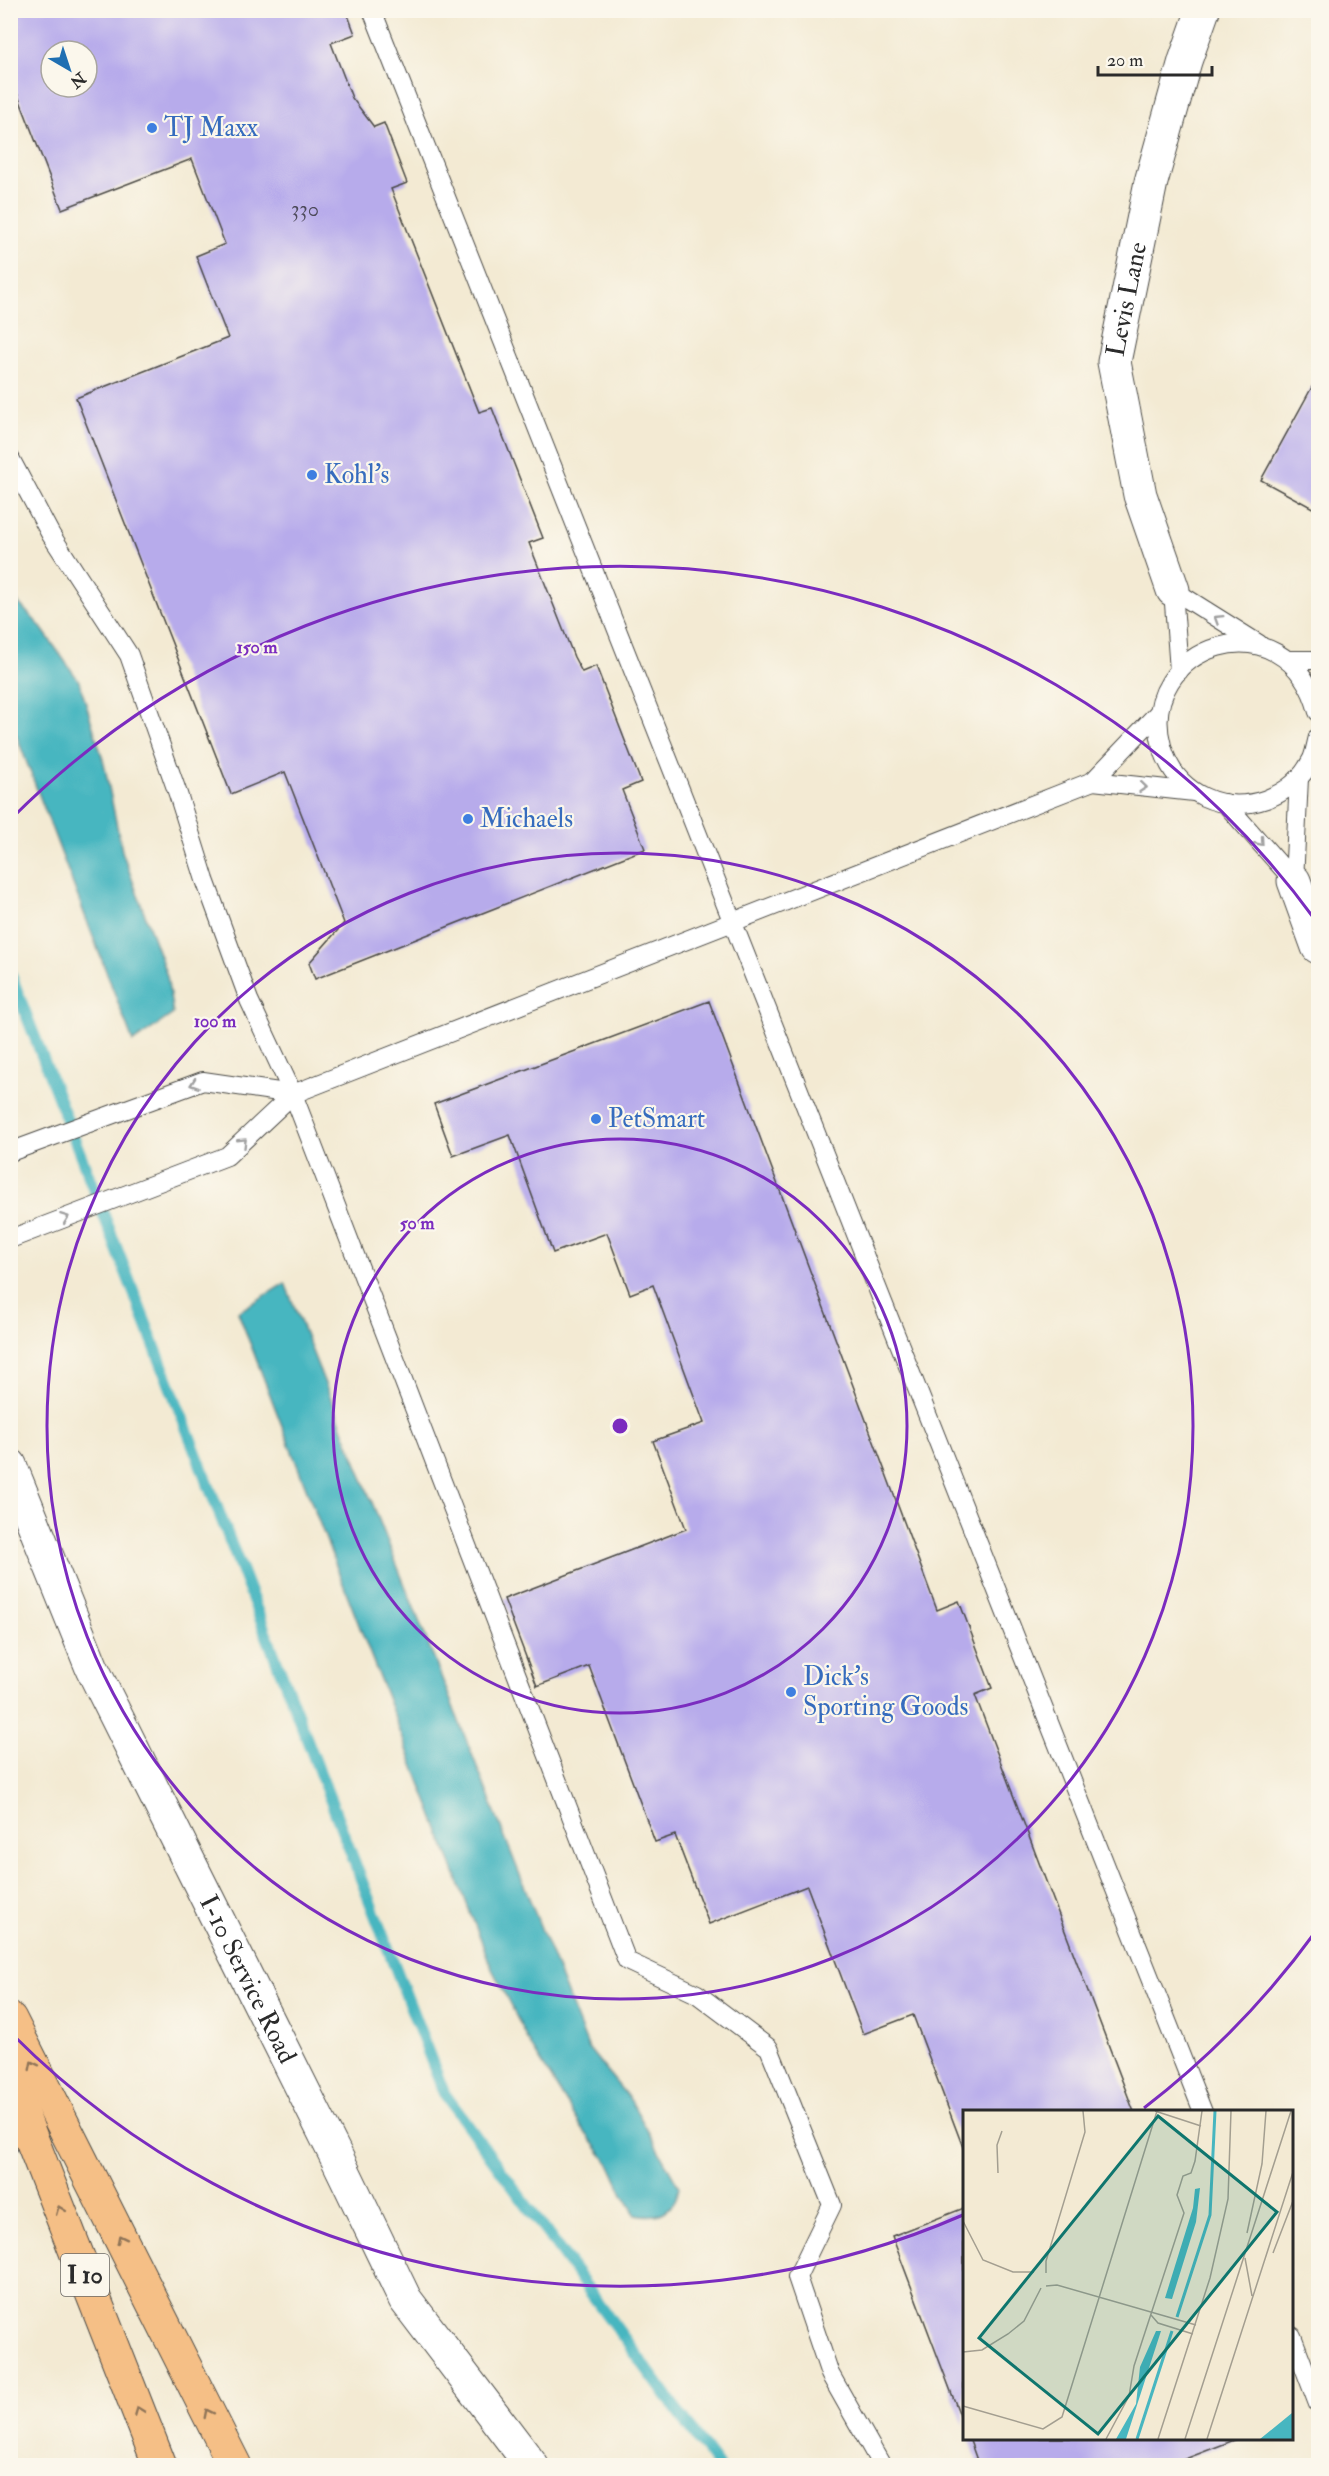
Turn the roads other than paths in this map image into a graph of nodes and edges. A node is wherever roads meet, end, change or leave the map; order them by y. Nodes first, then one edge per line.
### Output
1 (372, 10) edge
2 (1203, 10) edge
3 (10, 458) edge
4 (1173, 590) junction
5 (1263, 647) junction
6 (1287, 660) junction
7 (1318, 660) edge
8 (1179, 671) junction
9 (1159, 712) junction
10 (1318, 712) edge
11 (1318, 739) edge
12 (1299, 778) junction
13 (1093, 782) junction
14 (1194, 792) junction
15 (1225, 803) junction
16 (1294, 881) junction
17 (734, 921) junction
18 (1318, 947) edge
19 (292, 1094) junction
20 (10, 1152) edge
21 (10, 1239) edge
22 (10, 1465) edge
23 (10, 2019) edge
24 (10, 2084) edge
25 (1202, 2110) edge
26 (1293, 2339) edge
27 (1318, 2404) edge
28 (160, 2466) edge
29 (234, 2466) edge
30 (532, 2466) edge
31 (882, 2466) edge

1 - 17 lane
2 - 4 street, Levis Lane
3 - 19 lane
5 -> 4 lane
4 - 8 lane
5 - 6 lane
5 - 8 lane
6 - 7 lane
6 - 10 lane
8 - 9 lane
9 - 13 lane
9 - 14 lane
11 - 12 lane
12 - 15 lane
12 - 16 lane
13 -> 14 lane
13 - 17 lane
14 - 15 lane
15 -> 16 lane
16 - 18 street
17 - 19 lane
17 - 25 lane
19 -> 20 lane
21 -> 19 lane
19 - 31 lane
22 - 30 street, I-10 Service Road
29 -> 23 highway
28 -> 24 highway, I 10
26 - 27 lane

